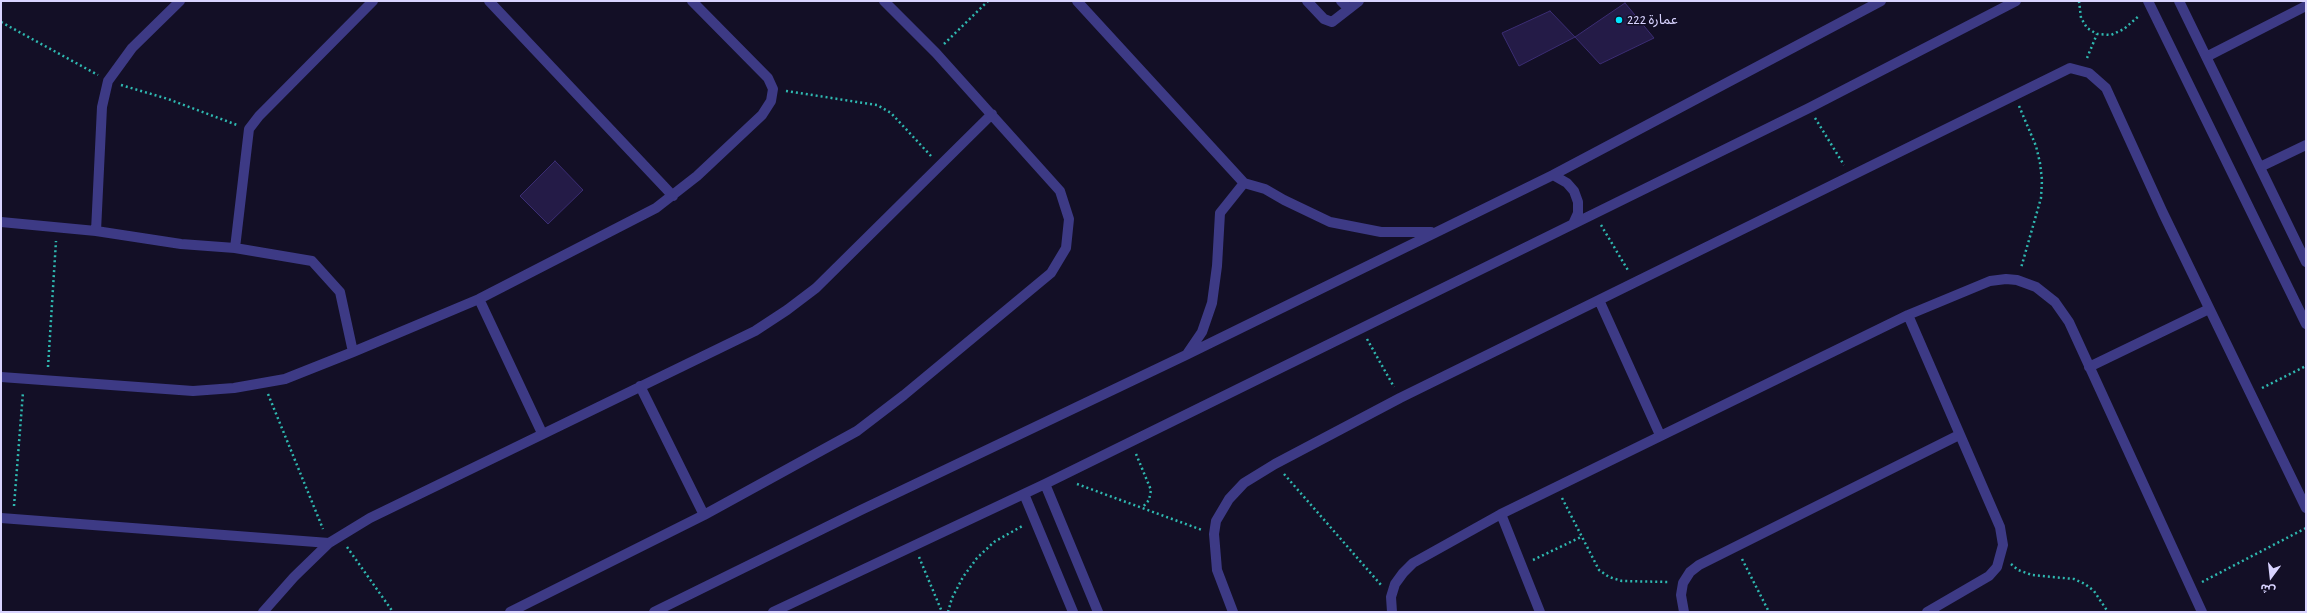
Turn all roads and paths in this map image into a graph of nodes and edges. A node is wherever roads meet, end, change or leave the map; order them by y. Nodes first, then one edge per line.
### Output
1 (180, 1) edge
2 (373, 1) edge
3 (489, 1) edge
4 (884, 1) edge
5 (988, 1) edge
6 (1077, 1) edge
7 (1307, 1) edge
8 (1341, 1) edge
9 (1359, 1) edge
10 (1881, 1) edge
11 (2016, 1) edge
12 (2079, 1) edge
13 (2179, 1) edge
14 (694, 2) edge
15 (2149, 4) edge
16 (2306, 6) edge
17 (1349, 9) junction
18 (2097, 34) junction
19 (936, 53) junction
20 (2208, 56) junction
21 (2083, 70) junction
22 (773, 89) junction
23 (2015, 95) junction
24 (1809, 108) junction
25 (992, 114) junction
26 (2306, 145) edge
27 (940, 165) junction
28 (2260, 167) junction
29 (1553, 175) junction
30 (1850, 176) junction
31 (1244, 183) junction
32 (673, 196) junction
33 (1594, 214) junction
34 (1, 222) edge
35 (1573, 224) junction
36 (56, 228) junction
37 (96, 231) junction
38 (1434, 232) junction
39 (235, 248) junction
40 (2306, 262) edge
41 (2018, 280) junction
42 (1636, 282) junction
43 (480, 299) junction
44 (1599, 300) junction
45 (2210, 309) junction
46 (1908, 315) junction
47 (2306, 324) edge
48 (1361, 328) junction
49 (353, 352) junction
50 (1186, 355) junction
51 (2306, 366) edge
52 (2090, 367) junction
53 (1, 377) edge
54 (24, 379) junction
55 (47, 382) junction
56 (264, 383) junction
57 (640, 386) junction
58 (2251, 394) junction
59 (1400, 398) junction
60 (542, 433) junction
61 (1660, 435) junction
62 (1959, 435) junction
63 (1130, 442) junction
64 (1275, 464) junction
65 (1059, 477) junction
66 (1045, 484) junction
67 (1556, 486) junction
68 (1024, 494) junction
69 (1142, 508) junction
70 (2306, 508) edge
71 (1501, 514) junction
72 (704, 515) junction
73 (1, 518) edge
74 (14, 519) junction
75 (1035, 520) junction
76 (2306, 528) edge
77 (1214, 534) junction
78 (340, 536) junction
79 (1582, 537) junction
80 (329, 543) junction
81 (914, 545) junction
82 (1736, 547) junction
83 (2002, 555) junction
84 (1522, 566) junction
85 (1683, 583) junction
86 (2191, 588) junction
87 (1391, 597) junction
88 (263, 612) edge
89 (394, 612) edge
90 (510, 612) edge
91 (654, 612) edge
92 (772, 612) edge
93 (942, 612) edge
94 (948, 612) edge
95 (1073, 612) edge
96 (1098, 612) edge
97 (1233, 612) edge
98 (1392, 612) edge
99 (1540, 612) edge
100 (1684, 612) edge
101 (1769, 612) edge
102 (1927, 612) edge
103 (2108, 612) edge
104 (2202, 612) edge

1 - 37 street
2 - 39 street
3 - 32 street
4 - 19 street
5 - 19 path
6 - 31 street
7 - 17 street
8 - 17 street
9 - 17 street
10 - 29 street
11 - 24 street
12 - 18 path
13 - 20 street
14 - 22 street
15 - 18 path
15 - 47 street
16 - 20 street
18 - 21 path
19 - 25 street
20 - 28 street
21 - 23 street
21 - 45 street
22 - 27 path
22 - 32 street
23 - 30 street
23 - 41 path
24 - 30 path
24 - 33 street
25 - 27 street
25 - 72 street
26 - 28 street
27 - 57 street
28 - 40 street
29 - 35 street
29 - 38 street
30 - 42 street
31 - 38 street
31 - 50 street
32 - 43 street
33 - 35 street
33 - 42 path
34 - 36 street
35 - 48 street
36 - 37 street
36 - 55 path
37 - 39 street
38 - 50 street
39 - 49 street
41 - 46 street
41 - 52 street
42 - 44 street
43 - 49 street
43 - 60 street
44 - 59 street
44 - 61 street
45 - 52 street
45 - 58 street
46 - 61 street
46 - 62 street
48 - 59 path
48 - 63 street
49 - 56 street
50 - 91 street
51 - 58 path
52 - 86 street
53 - 54 street
54 - 55 street
54 - 74 path
55 - 56 street
56 - 80 path
57 - 60 street
57 - 72 street
58 - 70 street
59 - 64 street
60 - 78 street
61 - 67 street
62 - 82 street
62 - 83 street
63 - 65 street
63 - 69 path
64 - 77 street
64 - 87 path
65 - 66 street
65 - 69 path
66 - 68 street
66 - 96 street
67 - 71 street
67 - 79 path
68 - 75 street
68 - 81 street
69 - 77 path
71 - 84 street
71 - 87 street
72 - 90 street
73 - 74 street
74 - 80 street
75 - 94 path
75 - 95 street
76 - 86 path
77 - 97 street
78 - 80 street
78 - 89 path
79 - 84 path
79 - 85 path
80 - 88 street
81 - 92 street
81 - 93 path
82 - 85 street
82 - 101 path
83 - 102 street
83 - 103 path
84 - 99 street
85 - 100 street
86 - 104 street
87 - 98 street

